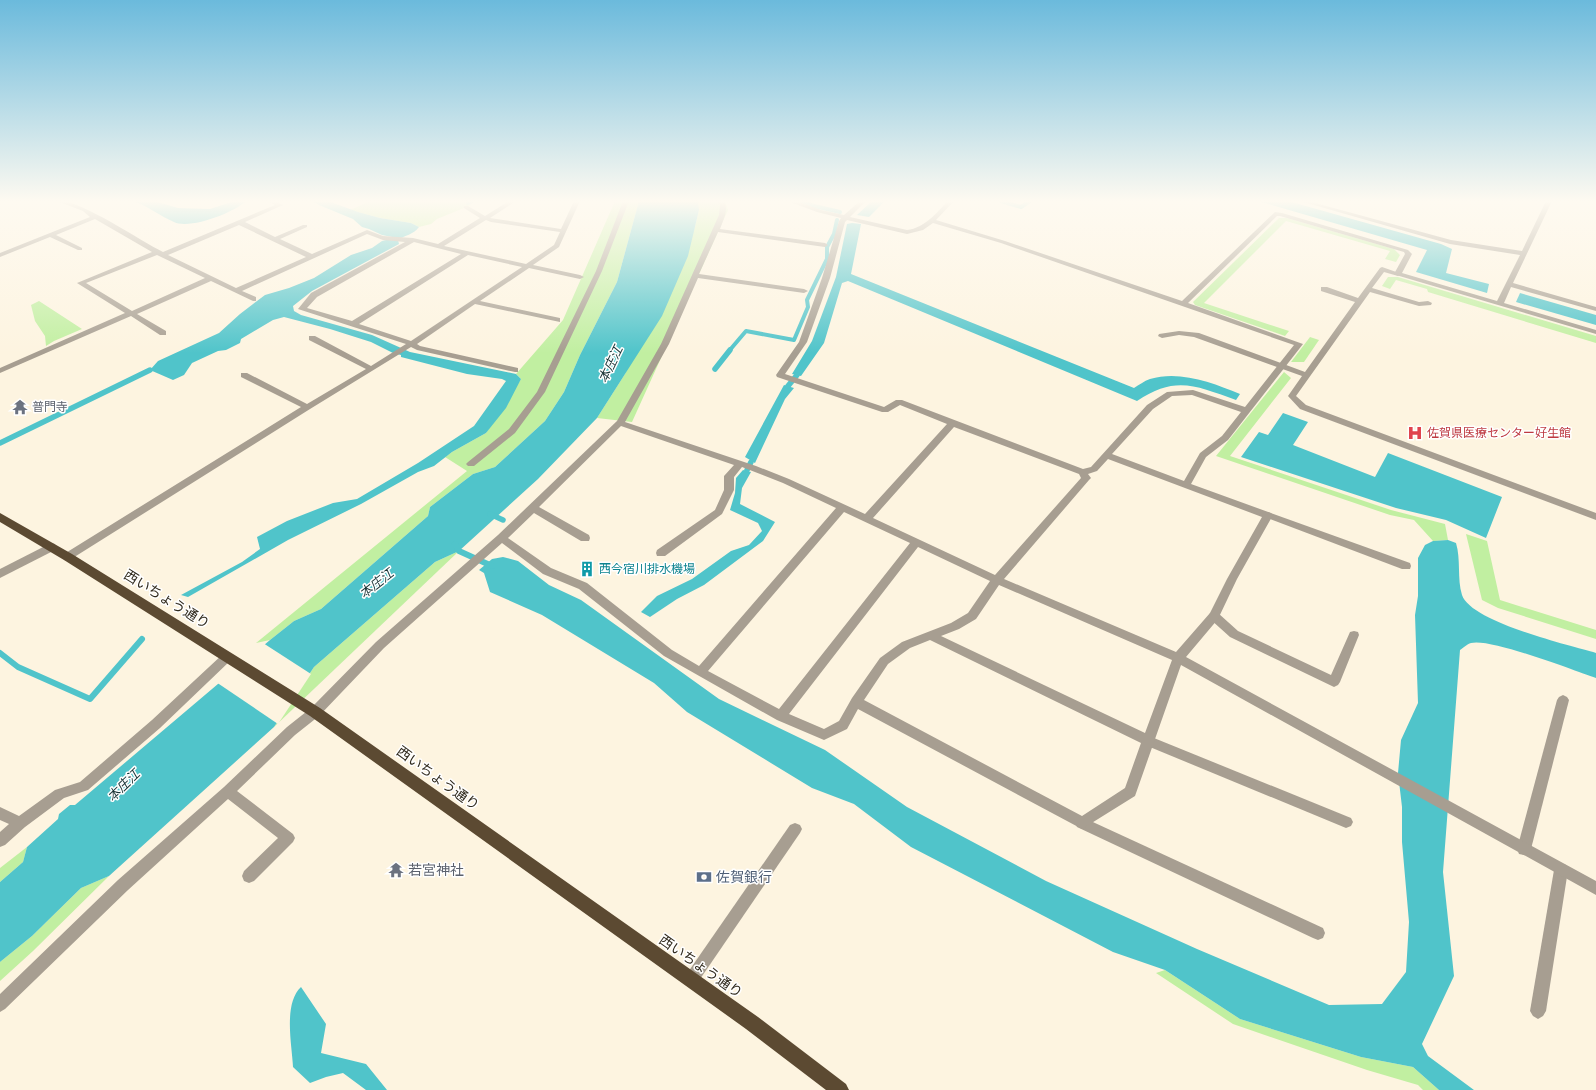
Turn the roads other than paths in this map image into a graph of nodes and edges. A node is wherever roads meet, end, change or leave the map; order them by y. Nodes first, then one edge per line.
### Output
1 (162, 252) edge
2 (301, 252) edge
3 (323, 252) edge
4 (391, 252) edge
5 (462, 252) edge
6 (548, 252) edge
7 (606, 252) edge
8 (706, 252) edge
9 (833, 252) edge
10 (1032, 252) edge
11 (1236, 252) edge
12 (1407, 252) edge
13 (1515, 252) edge
14 (159, 253) junction
15 (467, 253) junction
16 (1523, 253) joint
17 (312, 257) junction
18 (528, 266) junction
19 (1398, 274) junction
20 (580, 276) dead end
21 (695, 276) junction
22 (210, 279) junction
23 (1509, 284) junction
24 (1324, 289) dead end
25 (1368, 289) junction
26 (804, 290) dead end
27 (236, 291) junction
28 (253, 299) dead end
29 (1360, 301) junction
30 (475, 302) junction
31 (1428, 302) dead end
32 (1500, 303) junction
33 (1183, 304) junction
34 (1596, 309) edge
35 (131, 314) junction
36 (557, 320) dead end
37 (353, 324) junction
38 (1596, 332) edge
39 (163, 333) dead end
40 (1162, 336) dead end
41 (312, 338) dead end
42 (409, 346) junction
43 (1282, 366) junction
44 (372, 369) junction
45 (515, 370) dead end
46 (0, 371) edge
47 (244, 375) dead end
48 (1307, 375) junction
49 (307, 407) junction
50 (1247, 411) junction
51 (620, 423) junction
52 (953, 423) junction
53 (1106, 455) junction
54 (471, 464) dead end
55 (746, 466) junction
56 (1083, 472) junction
57 (1186, 485) junction
58 (533, 508) junction
59 (842, 508) junction
60 (1268, 515) junction
61 (0, 517) edge
62 (1596, 517) edge
63 (866, 519) junction
64 (502, 538) junction
65 (586, 538) dead end
66 (916, 542) junction
67 (51, 547) junction
68 (661, 554) dead end
69 (68, 557) junction
70 (1406, 566) dead end
71 (0, 574) edge
72 (997, 580) junction
73 (1214, 616) junction
74 (929, 635) junction
75 (1354, 635) dead end
76 (227, 657) junction
77 (1178, 658) junction
78 (700, 672) junction
79 (1563, 700) dead end
80 (856, 702) junction
81 (316, 712) junction
82 (781, 716) junction
83 (1148, 741) junction
84 (228, 791) junction
85 (0, 813) edge
86 (1346, 822) dead end
87 (20, 823) junction
88 (1082, 823) junction
89 (795, 829) dead end
90 (0, 841) edge
91 (1524, 849) junction
92 (1561, 870) junction
93 (249, 876) dead end
94 (1596, 888) edge
95 (1318, 933) dead end
96 (691, 980) junction
97 (0, 1004) edge
98 (1538, 1011) dead end
99 (840, 1090) edge

1 - 14 street
2 - 17 street
3 - 17 street
4 - 37 street
5 - 15 street
6 - 18 street
7 - 54 street
8 - 21 street
9 - 52 street
10 - 33 street
11 - 33 street
12 - 19 street
13 - 16 street
14 - 22 street
14 - 35 street
15 - 18 street
15 - 37 street
16 - 23 street
17 - 27 street
18 - 20 street
18 - 30 street
19 - 25 street
19 - 32 street
21 - 26 street
21 - 51 street
22 - 27 street
22 - 35 street
23 - 32 street
23 - 34 street
24 - 29 street
25 - 29 street
25 - 31 street
27 - 28 street
29 - 48 street
30 - 36 street
30 - 42 street
32 - 38 street
33 - 43 street
35 - 39 street
35 - 46 street
37 - 42 street
40 - 43 street
41 - 44 street
42 - 44 street
42 - 45 street
43 - 48 street
43 - 50 street
44 - 49 street
47 - 49 street
48 - 62 street
49 - 69 street
50 - 53 street
50 - 57 street
51 - 55 street
51 - 58 street
52 - 56 street
52 - 63 street
53 - 56 street
53 - 57 street
55 - 59 street
55 - 68 street
56 - 72 street
57 - 60 street
58 - 64 street
58 - 65 street
59 - 63 street
59 - 78 street
60 - 70 street
60 - 73 street
61 - 67 highway, 西いちょう通り
63 - 66 street
64 - 78 street
64 - 81 street
66 - 72 street
66 - 82 street
67 - 69 highway, 西いちょう通り
67 - 71 street
69 - 76 highway, 西いちょう通り
72 - 74 street
72 - 77 street
73 - 75 street
73 - 77 street
74 - 80 street
74 - 83 street
76 - 81 highway, 西いちょう通り
76 - 87 street
77 - 83 street
77 - 91 street
78 - 82 street
79 - 91 street
80 - 82 street
80 - 88 street
81 - 84 street
81 - 96 highway, 西いちょう通り
83 - 86 street
83 - 88 street
84 - 93 street
84 - 97 street
85 - 87 street
87 - 90 street
88 - 95 street
89 - 96 street
91 - 92 street
92 - 94 street
92 - 98 street
96 - 99 highway, 西いちょう通り

